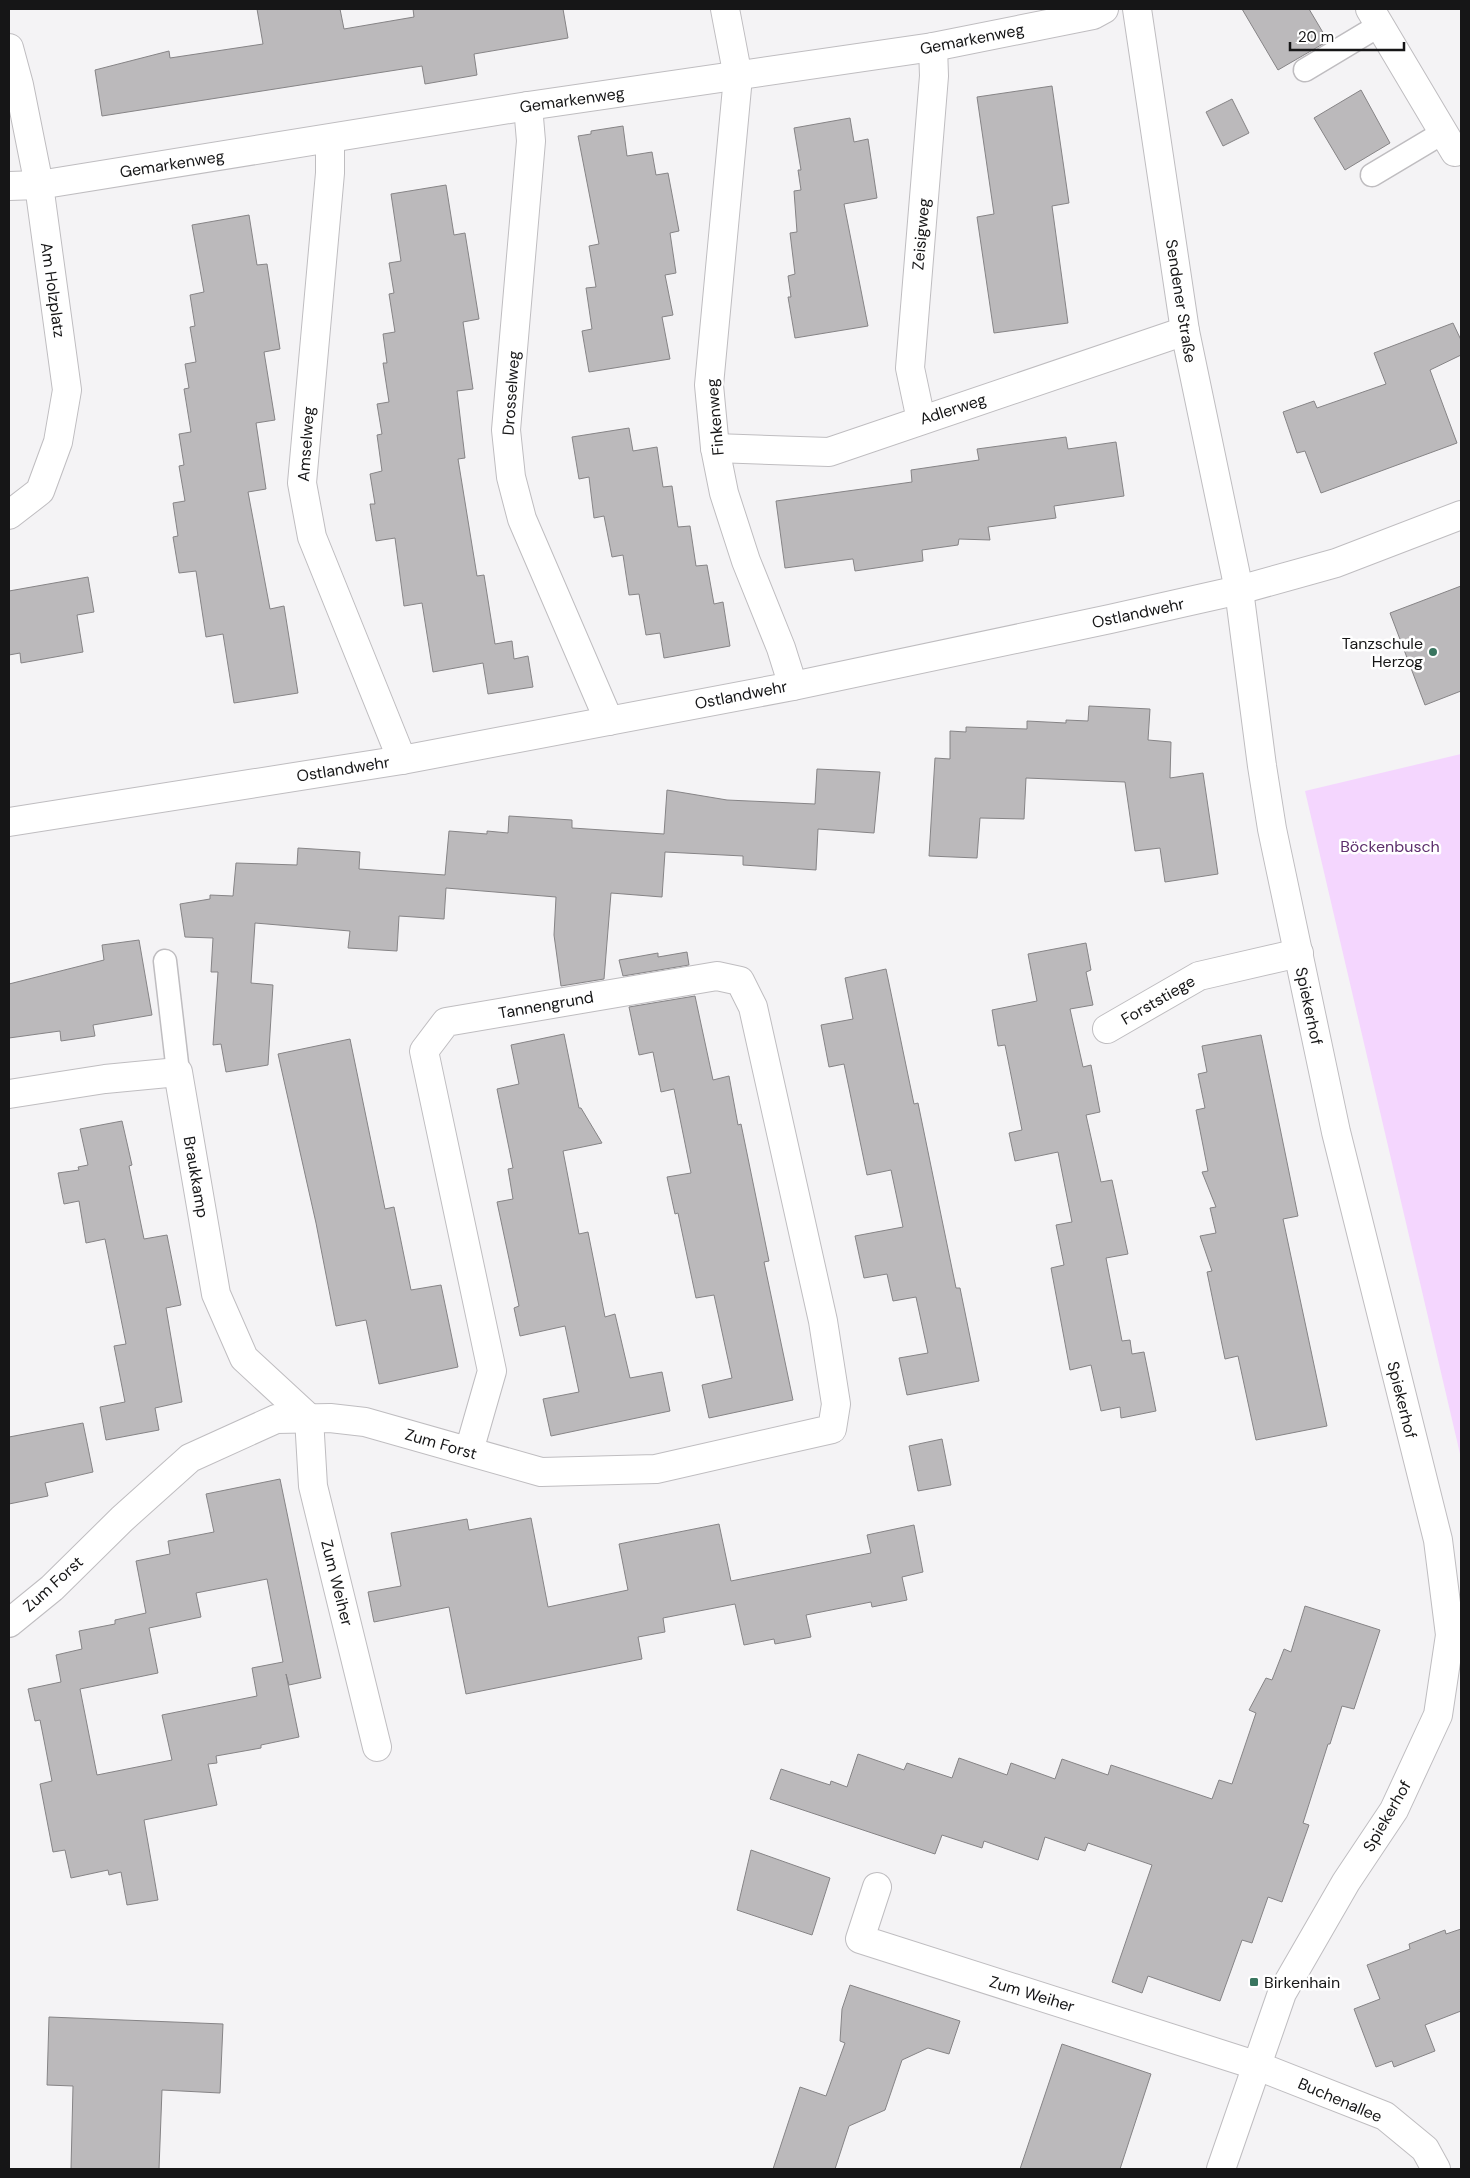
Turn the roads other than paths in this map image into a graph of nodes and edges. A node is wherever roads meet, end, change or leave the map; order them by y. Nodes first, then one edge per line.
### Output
1 (725, 9) edge
2 (1104, 9) edge
3 (1137, 9) edge
4 (1375, 17) edge
5 (933, 47) junction
6 (9, 48) edge
7 (1305, 70) dead end
8 (738, 76) junction
9 (528, 106) junction
10 (330, 140) junction
11 (1450, 142) joint
12 (1372, 175) dead end
13 (39, 185) junction
14 (9, 186) edge
15 (1185, 331) junction
16 (921, 420) junction
17 (715, 448) junction
18 (9, 515) edge
19 (1461, 515) edge
20 (1239, 590) junction
21 (793, 686) junction
22 (609, 721) junction
23 (402, 760) junction
24 (9, 822) edge
25 (1298, 954) junction
26 (165, 961) dead end
27 (1107, 1030) dead end
28 (178, 1072) junction
29 (9, 1094) edge
30 (823, 1322) joint
31 (309, 1418) junction
32 (469, 1452) junction
33 (9, 1623) edge
34 (377, 1747) dead end
35 (877, 1887) dead end
36 (1255, 2065) junction
37 (1221, 2169) edge
38 (1436, 2169) edge

1 - 8 street, Finkenweg
2 - 5 street, Gemarkenweg
3 - 15 street, Sendener Straße
4 - 7 lane
4 - 11 street
5 - 8 street, Gemarkenweg
5 - 16 street, Zeisigweg
6 - 13 street, Am Holzplatz
8 - 9 street, Gemarkenweg
8 - 17 street, Finkenweg
9 - 10 street, Gemarkenweg
9 - 22 street, Drosselweg
10 - 13 street, Gemarkenweg
10 - 23 street, Amselweg
11 - 12 lane
13 - 14 street, Gemarkenweg
13 - 18 street, Am Holzplatz
15 - 16 street, Adlerweg
15 - 20 street, Sendener Straße
16 - 17 street, Adlerweg
17 - 21 street, Finkenweg
19 - 20 street, Ostlandwehr
20 - 21 street, Ostlandwehr
20 - 25 street, Spiekerhof
21 - 22 street, Ostlandwehr
22 - 23 street, Ostlandwehr
23 - 24 street, Ostlandwehr
25 - 27 street, Forststiege
25 - 36 street, Spiekerhof
26 - 28 lane
28 - 29 street
28 - 31 street, Braukkamp
30 - 32 street, Zum Forst
30 - 32 street, Tannengrund
31 - 32 street, Zum Forst
31 - 33 street, Zum Forst
31 - 34 street, Zum Weiher
35 - 36 street, Zum Weiher
36 - 37 street, Spiekerhof
36 - 38 street, Buchenallee

